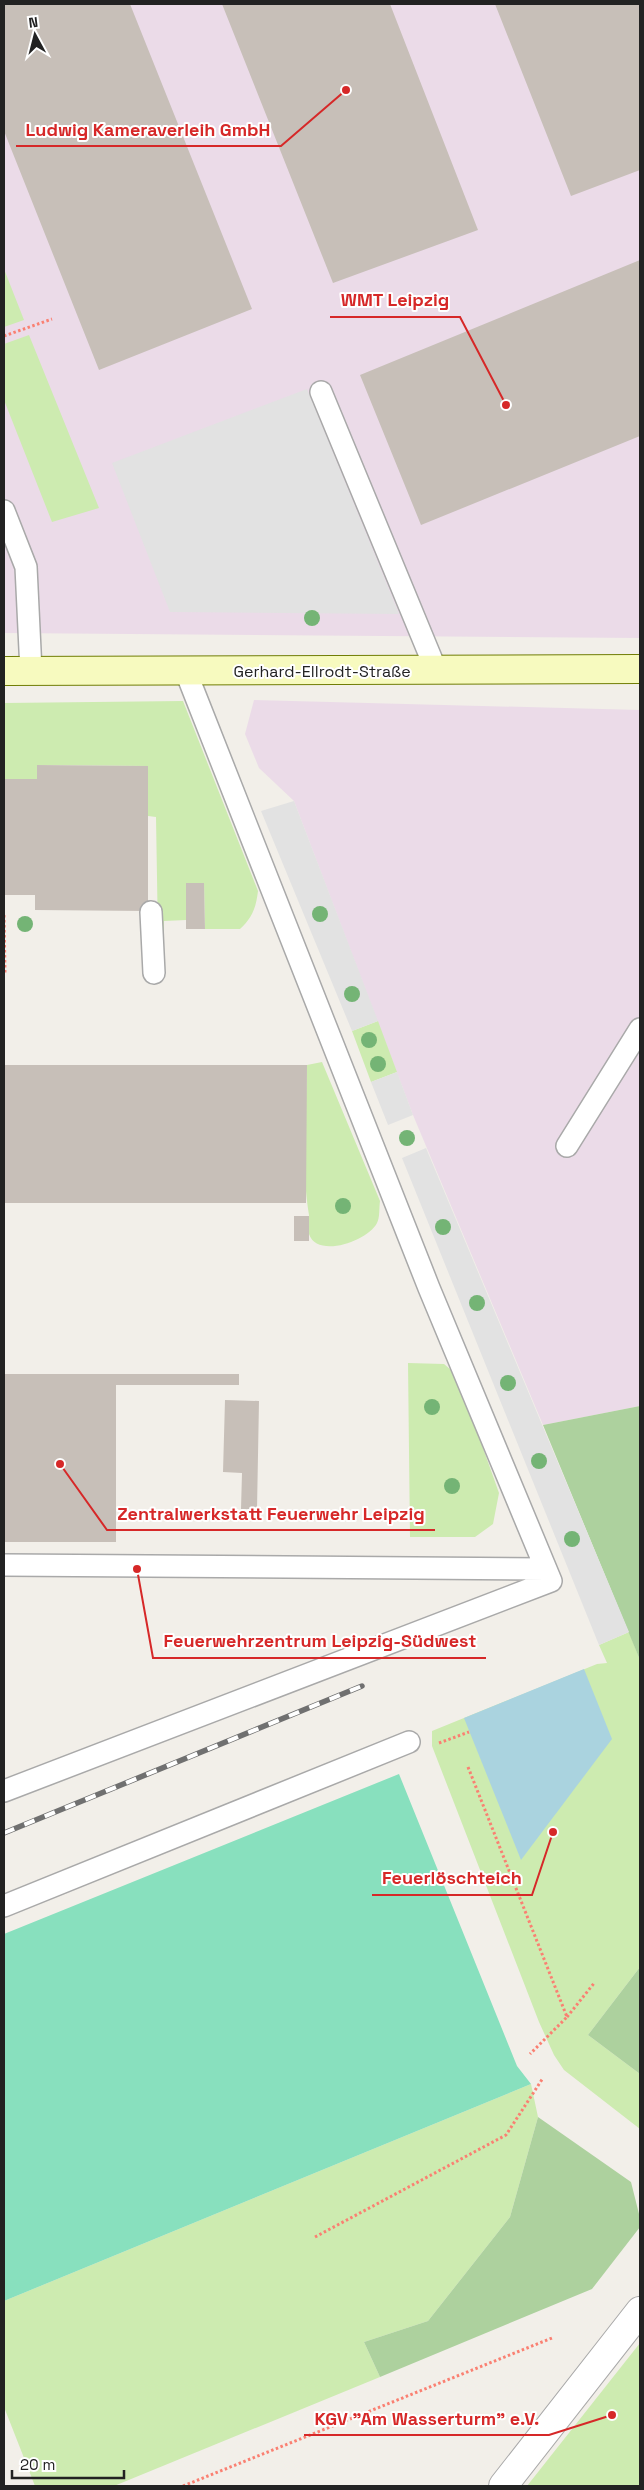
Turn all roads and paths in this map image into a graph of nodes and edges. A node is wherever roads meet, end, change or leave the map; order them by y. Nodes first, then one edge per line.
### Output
1 (52, 319) dead end
2 (4, 336) edge
3 (322, 392) dead end
4 (4, 511) edge
5 (640, 669) edge
6 (436, 670) junction
7 (4, 671) edge
8 (31, 671) junction
9 (186, 672) junction
10 (151, 912) dead end
11 (4, 915) edge
12 (154, 973) dead end
13 (5, 974) edge
14 (640, 1029) edge
15 (567, 1146) dead end
16 (4, 1565) edge
17 (546, 1569) junction
18 (469, 1732) dead end
19 (409, 1742) dead end
20 (432, 1746) dead end
21 (468, 1767) dead end
22 (4, 1791) edge
23 (4, 1906) edge
24 (595, 1982) dead end
25 (567, 2017) junction
26 (530, 2054) dead end
27 (543, 2078) dead end
28 (316, 2238) dead end
29 (640, 2311) edge
30 (552, 2338) dead end
31 (183, 2486) edge
32 (503, 2486) edge

1 - 2 path
3 - 6 lane
4 - 8 lane
5 - 6 main road, Gerhard-Ellrodt-Straße
6 - 9 main road, Gerhard-Ellrodt-Straße
7 - 8 main road, Gerhard-Ellrodt-Straße
8 - 9 main road, Gerhard-Ellrodt-Straße
9 - 17 lane
10 - 12 lane
11 - 13 path
14 - 15 lane
16 - 17 lane
17 - 22 lane
18 - 20 path
19 - 23 lane
21 - 25 path
24 - 25 path
25 - 26 path
27 - 28 path
29 - 32 street
30 - 31 path

